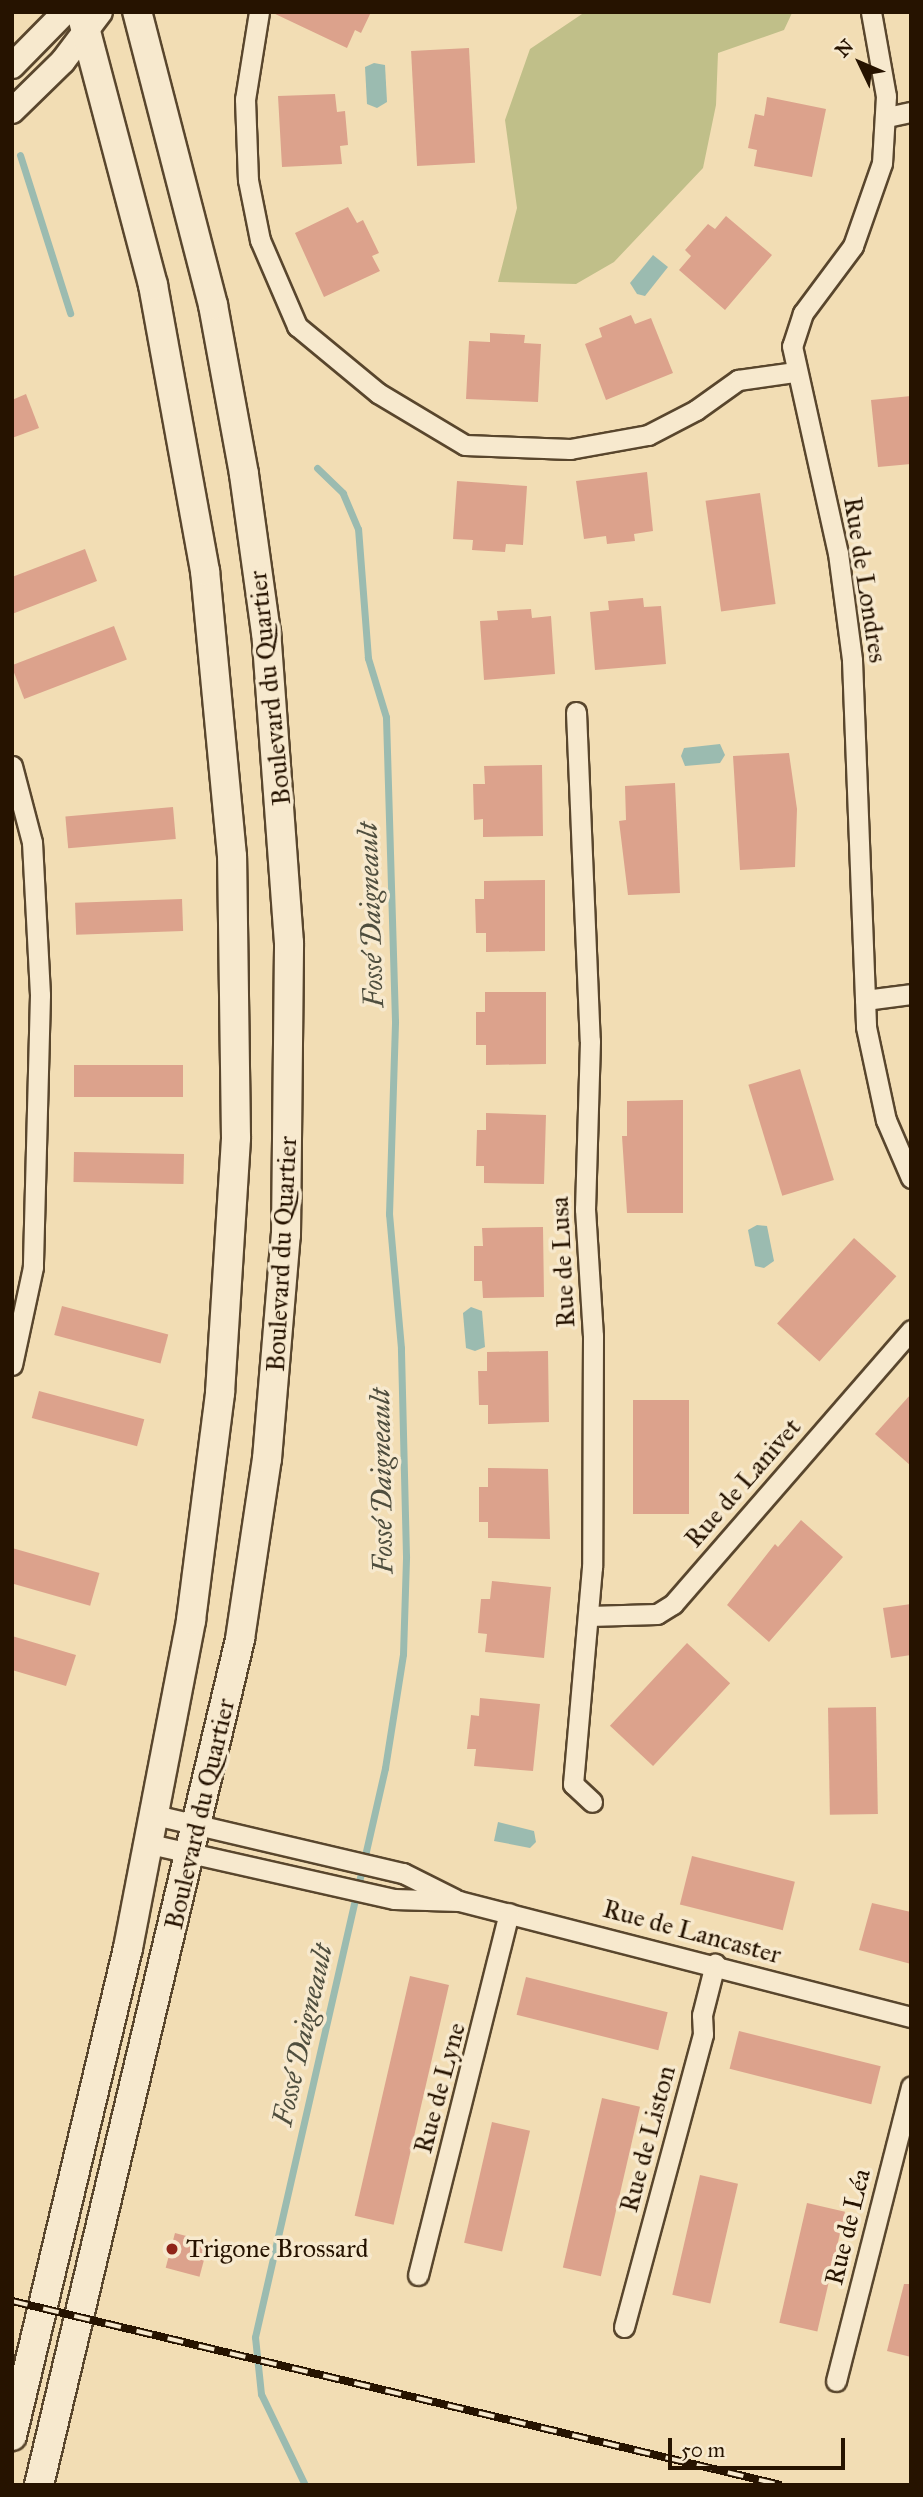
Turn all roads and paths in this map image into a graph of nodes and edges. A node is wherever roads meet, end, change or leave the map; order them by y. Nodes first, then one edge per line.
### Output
1 (65, 12) edge
2 (137, 12) edge
3 (259, 12) edge
4 (871, 12) edge
5 (89, 18) edge
6 (12, 66) edge
7 (12, 111) edge
8 (911, 112) edge
9 (887, 117) junction
10 (794, 372) junction
11 (576, 712) dead end
12 (12, 766) edge
13 (911, 994) edge
14 (864, 1000) junction
15 (911, 1178) edge
16 (911, 1330) edge
17 (12, 1365) edge
18 (589, 1616) junction
19 (592, 1802) dead end
20 (155, 1815) junction
21 (198, 1824) junction
22 (150, 1844) junction
23 (191, 1853) junction
24 (422, 1891) junction
25 (509, 1913) junction
26 (715, 1964) junction
27 (911, 2017) edge
28 (911, 2086) edge
29 (418, 2275) dead end
30 (624, 2326) dead end
31 (836, 2381) dead end
32 (12, 2436) edge
33 (39, 2485) edge

1 - 6 street
2 - 21 main road, Boulevard du Quartier
3 - 10 street
4 - 9 street, Rue de Londres
5 - 7 street
5 - 20 main road, Boulevard du Quartier
8 - 9 street
9 - 10 street, Rue de Londres
10 - 14 street, Rue de Londres
11 - 18 street, Rue de Lusa
12 - 17 street
13 - 14 street
14 - 15 street, Rue de Londres
16 - 18 street, Rue de Lanivet
18 - 19 street, Rue de Lusa
20 - 21 street, Rue de Lancaster
20 - 22 main road, Boulevard du Quartier
21 - 23 main road, Boulevard du Quartier
21 - 24 street, Rue de Lancaster
22 - 23 street, Rue de Lancaster
22 - 32 main road, Boulevard du Quartier
23 - 24 street, Rue de Lancaster
23 - 33 main road, Boulevard du Quartier
24 - 25 street, Rue de Lancaster
25 - 26 street, Rue de Lancaster
25 - 29 street, Rue de Lyne
26 - 27 street, Rue de Lancaster
26 - 30 street, Rue de Liston
28 - 31 street, Rue de Léa

